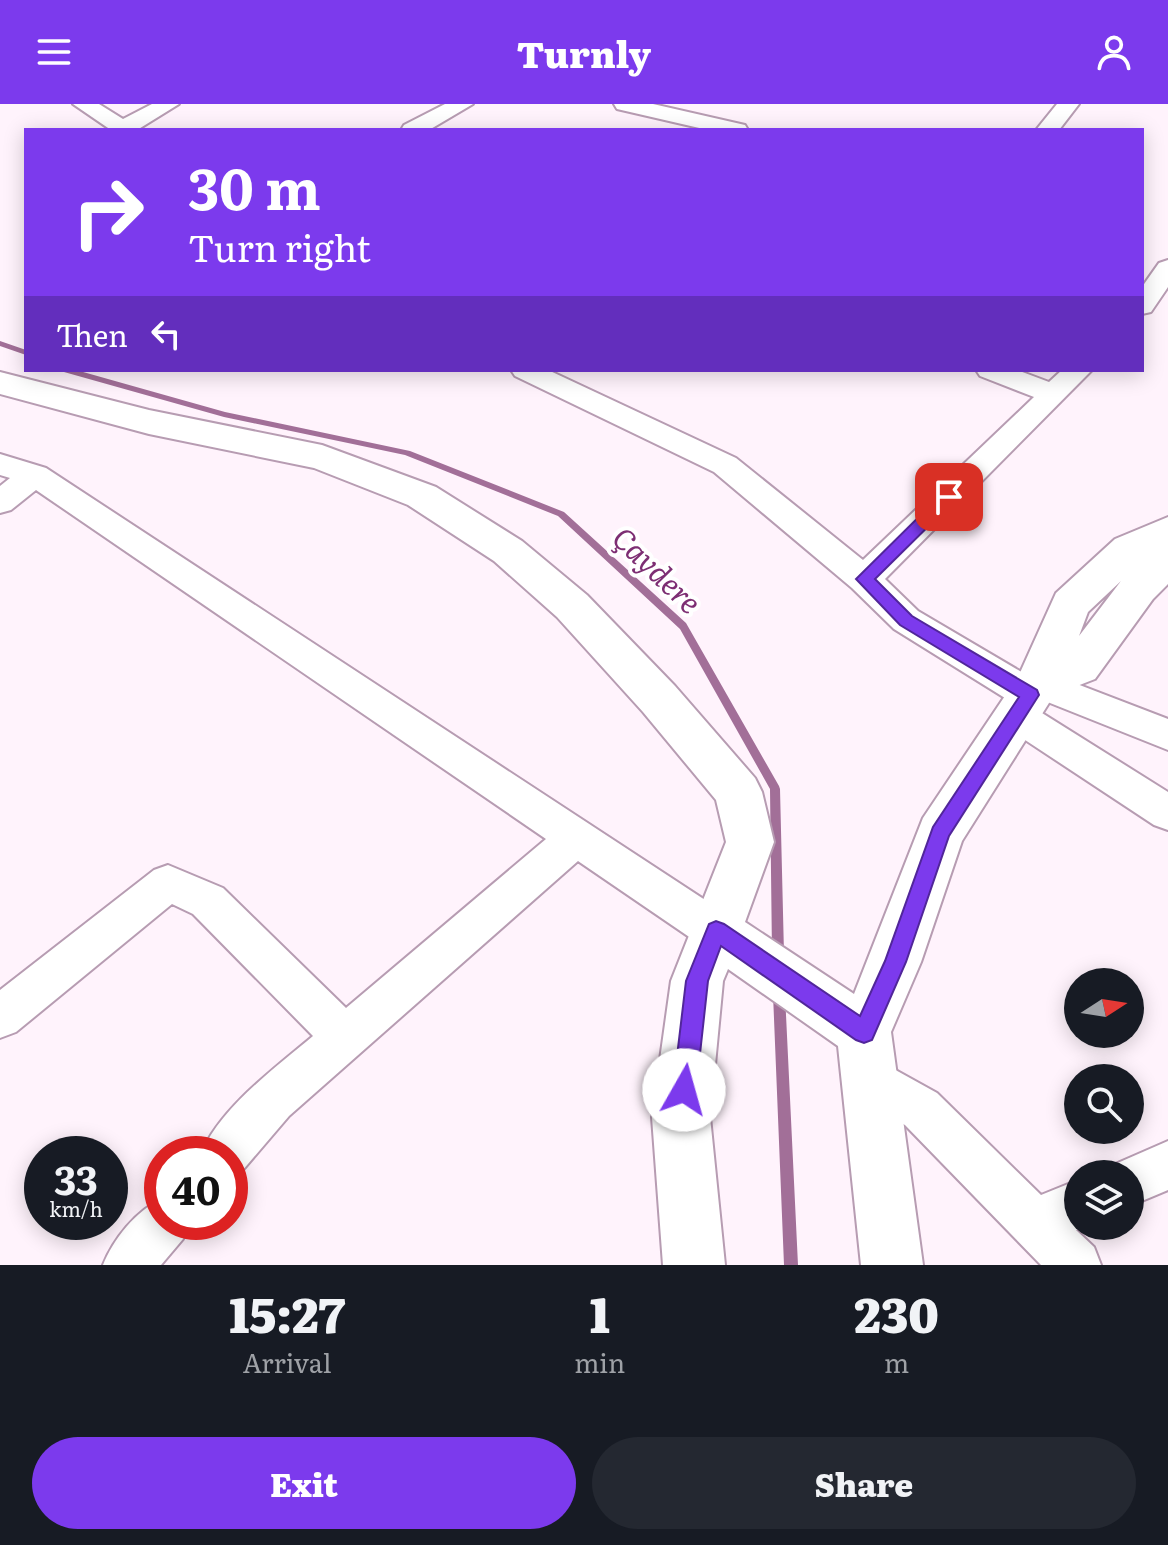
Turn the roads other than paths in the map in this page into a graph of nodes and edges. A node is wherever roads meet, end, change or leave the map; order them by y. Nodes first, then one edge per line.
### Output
1 (84, 104) edge
2 (168, 104) edge
3 (462, 104) edge
4 (625, 104) edge
5 (1068, 104) edge
6 (122, 128) edge
7 (126, 128) edge
8 (416, 128) edge
9 (728, 128) edge
10 (1049, 128) edge
11 (1168, 268) edge
12 (1145, 300) edge
13 (529, 372) edge
14 (995, 372) edge
15 (1076, 372) edge
16 (0, 383) edge
17 (1054, 394) junction
18 (0, 464) edge
19 (35, 475) junction
20 (0, 502) edge
21 (1168, 531) edge
22 (1168, 561) edge
23 (864, 579) junction
24 (1028, 698) junction
25 (1168, 735) edge
26 (1168, 813) edge
27 (578, 836) junction
28 (716, 931) junction
29 (0, 1017) edge
30 (344, 1037) junction
31 (868, 1056) junction
32 (241, 1136) edge
33 (1168, 1165) edge
34 (1144, 1176) edge
35 (1056, 1214) edge
36 (150, 1240) edge
37 (128, 1265) edge
38 (694, 1265) edge
39 (892, 1265) edge
40 (1076, 1265) edge

1 - 6 street
2 - 7 street
3 - 8 street
4 - 9 street
5 - 10 street
11 - 12 street
13 - 23 street
14 - 17 street
15 - 17 street
16 - 28 street
17 - 23 street
18 - 19 street
19 - 20 street
19 - 27 street
21 - 24 street
22 - 24 street
23 - 24 street
24 - 25 street
24 - 26 street
24 - 31 street
27 - 28 street
27 - 30 street
28 - 31 street
28 - 38 street
29 - 30 street
30 - 32 street
31 - 35 street
31 - 39 street
33 - 34 street
35 - 40 street
36 - 37 street

